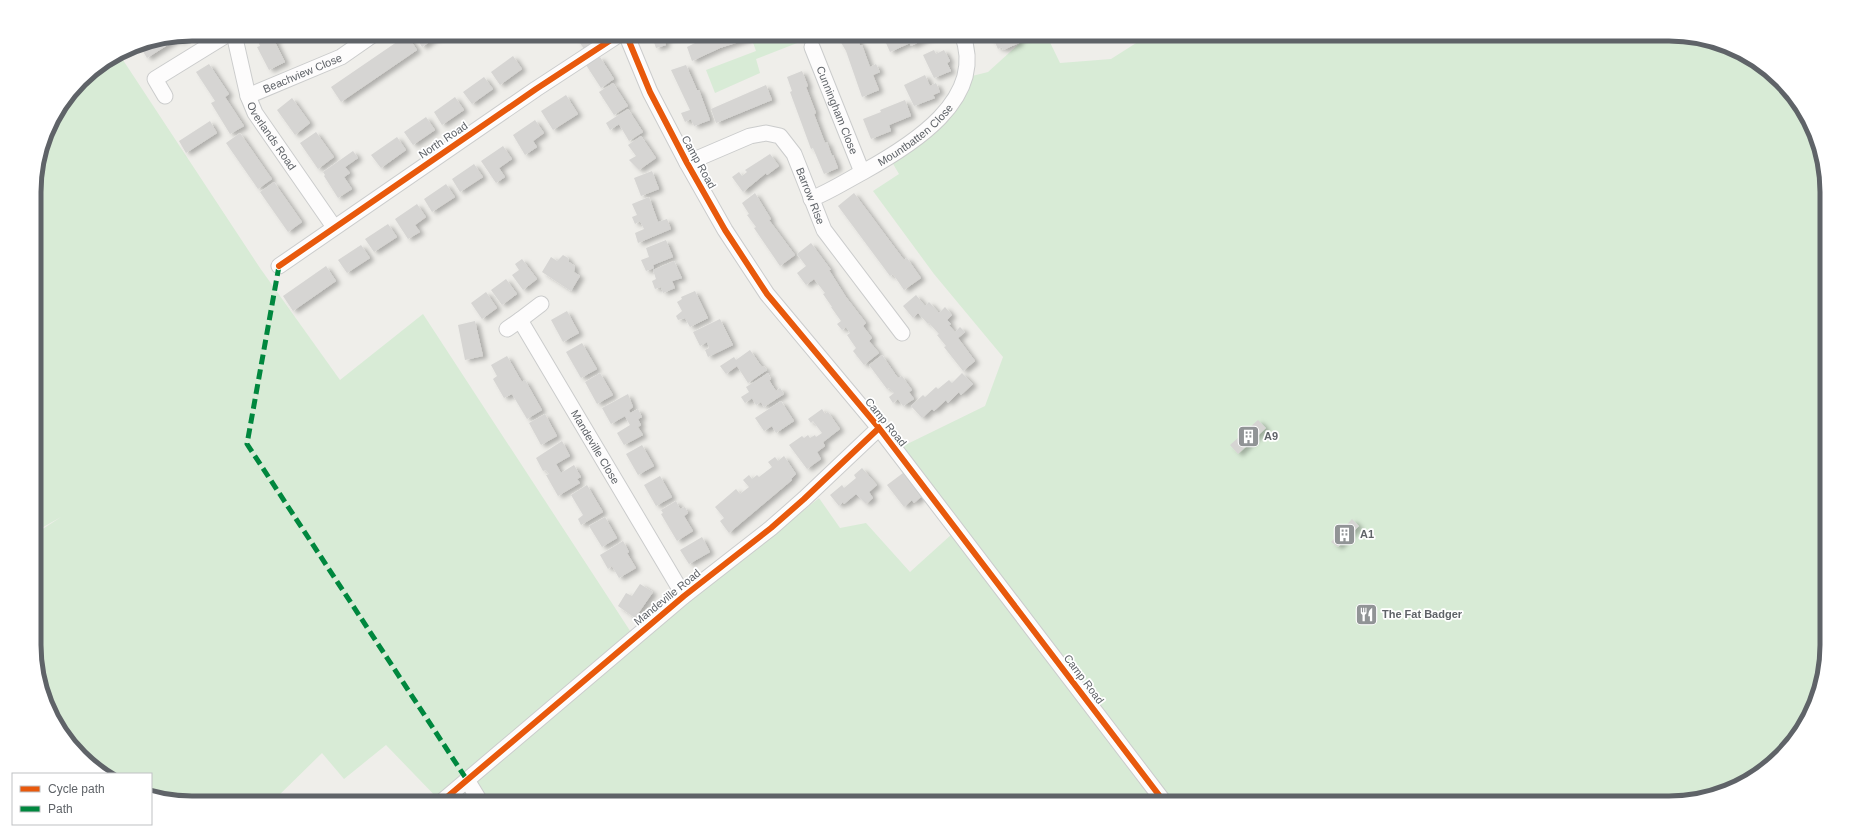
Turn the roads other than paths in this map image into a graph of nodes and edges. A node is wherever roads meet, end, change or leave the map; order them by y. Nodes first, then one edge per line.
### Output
1 (217, 41) edge
2 (236, 41) edge
3 (364, 41) edge
4 (609, 41) edge
5 (629, 41) edge
6 (964, 41) edge
7 (812, 47) dead end
8 (165, 96) dead end
9 (248, 96) junction
10 (687, 163) junction
11 (862, 172) junction
12 (811, 199) junction
13 (334, 227) junction
14 (279, 266) dead end
15 (541, 304) dead end
16 (520, 320) junction
17 (507, 329) dead end
18 (902, 334) dead end
19 (879, 428) junction
20 (684, 596) junction
21 (467, 780) junction
22 (448, 796) edge
23 (477, 796) edge
24 (1160, 796) edge

1 - 8 street
2 - 9 street, Overlands Road
3 - 9 street, Beachview Close
4 - 13 street, North Road
5 - 10 street, Camp Road
6 - 11 street, Mountbatten Close
7 - 11 street, Cunningham Close
9 - 13 street, Overlands Road
10 - 12 street, Barrow Rise
10 - 19 street, Camp Road
11 - 12 street, Mountbatten Close
12 - 18 street, Barrow Rise
13 - 14 street, North Road
15 - 16 street
16 - 17 street
16 - 20 street, Mandeville Close
19 - 20 street, Mandeville Road
19 - 24 street, Camp Road
20 - 21 street, Mandeville Road
21 - 22 street, Mandeville Road
21 - 23 street

